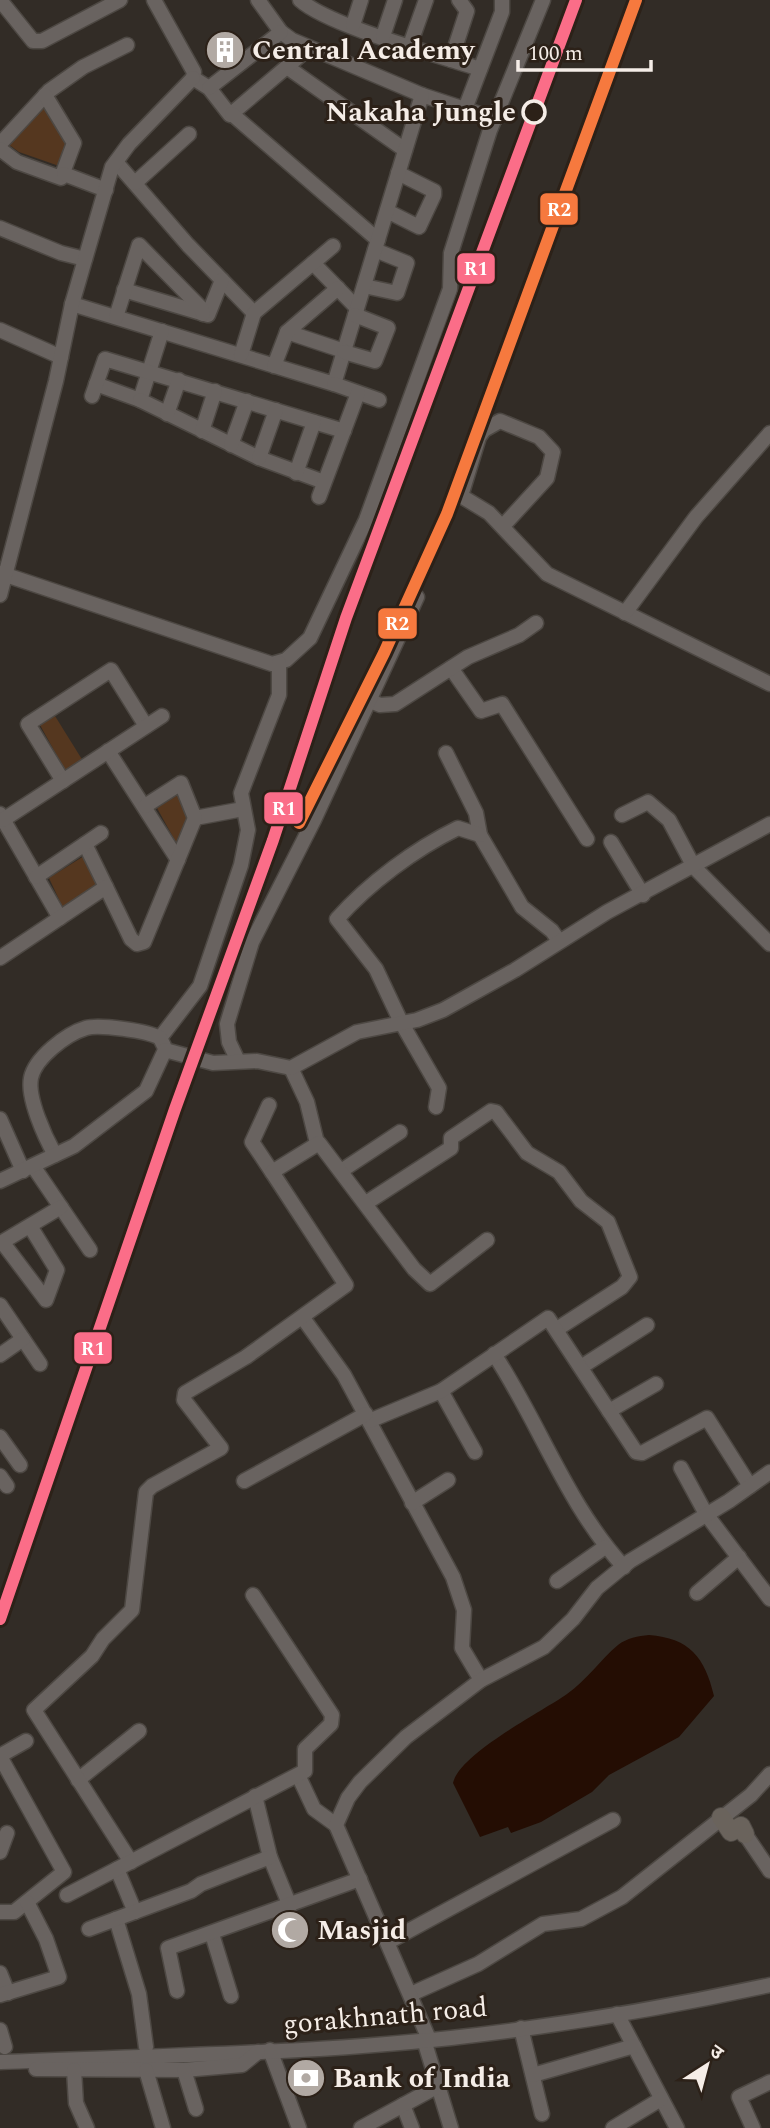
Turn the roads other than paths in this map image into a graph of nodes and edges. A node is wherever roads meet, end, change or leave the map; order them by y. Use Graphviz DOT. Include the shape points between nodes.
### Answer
graph roads {
  1 [pos="0,0"];
  2 [pos="120,0"];
  3 [pos="154,0"];
  4 [pos="258,0"];
  5 [pos="300,0"];
  6 [pos="361,0"];
  7 [pos="395,0"];
  8 [pos="426,0"];
  9 [pos="459,0"];
  10 [pos="502,0"];
  11 [pos="543,0"];
  12 [pos="353,25"];
  13 [pos="281,32"];
  14 [pos="383,36"];
  15 [pos="127,45"];
  16 [pos="410,45"];
  17 [pos="309,48"];
  18 [pos="452,60"];
  19 [pos="287,67"];
  20 [pos="480,69"];
  21 [pos="194,78"];
  22 [pos="209,88"];
  23 [pos="45,95"];
  24 [pos="422,95"];
  25 [pos="465,109"];
  26 [pos="232,114"];
  27 [pos="495,119"];
  28 [pos="189,134"];
  29 [pos="0,146"];
  30 [pos="405,150"];
  31 [pos="116,162"];
  32 [pos="398,173"];
  33 [pos="64,174"];
  34 [pos="135,183"];
  35 [pos="106,190"];
  36 [pos="387,211"];
  37 [pos="0,229"];
  38 [pos="376,245"];
  39 [pos="333,246"];
  40 [pos="85,259"];
  41 [pos="313,263"];
  42 [pos="222,280"];
  43 [pos="364,286"];
  44 [pos="338,288"];
  45 [pos="124,290"];
  46 [pos="72,304"];
  47 [pos="356,312"];
  48 [pos="254,313"];
  49 [pos="203,314"];
  50 [pos="116,317"];
  51 [pos="0,330"];
  52 [pos="162,331"];
  53 [pos="287,332"];
  54 [pos="344,351"];
  55 [pos="241,355"];
  56 [pos="61,357"];
  57 [pos="274,366"];
  58 [pos="149,370"];
  59 [pos="179,380"];
  60 [pos="334,384"];
  61 [pos="215,391"];
  62 [pos="358,393"];
  63 [pos="140,400"];
  64 [pos="379,400"];
  65 [pos="247,401"];
  66 [pos="276,410"];
  67 [pos="167,414"];
  68 [pos="314,422"];
  69 [pos="202,431"];
  70 [pos="344,431"];
  71 [pos="770,433"];
  72 [pos="231,445"];
  73 [pos="258,458"];
  74 [pos="296,473"];
  75 [pos="324,482"];
  76 [pos="318,497"];
  77 [pos="503,526"];
  78 [pos="4,574"];
  79 [pos="0,595"];
  80 [pos="417,597"];
  81 [pos="625,614"];
  82 [pos="536,624"];
  83 [pos="279,663"];
  84 [pos="451,668"];
  85 [pos="770,684"];
  86 [pos="368,701"];
  87 [pos="162,716"];
  88 [pos="146,726"];
  89 [pos="108,751"];
  90 [pos="446,753"];
  91 [pos="63,781"];
  92 [pos="145,806"];
  93 [pos="243,809"];
  94 [pos="622,815"];
  95 [pos="2,817"];
  96 [pos="195,818"];
  97 [pos="770,824"];
  98 [pos="101,833"];
  99 [pos="480,835"];
  100 [pos="587,839"];
  101 [pos="611,842"];
  102 [pos="85,844"];
  103 [pos="178,860"];
  104 [pos="694,867"];
  105 [pos="36,877"];
  106 [pos="106,887"];
  107 [pos="643,895"];
  108 [pos="60,918"];
  109 [pos="559,941"];
  110 [pos="770,944"];
  111 [pos="0,958"];
  112 [pos="401,1022"];
  113 [pos="163,1044"];
  114 [pos="238,1061"];
  115 [pos="291,1068"];
  116 [pos="269,1105"];
  117 [pos="436,1107"];
  118 [pos="0,1119"];
  119 [pos="400,1132"];
  120 [pos="317,1143"];
  121 [pos="55,1155"];
  122 [pos="28,1168"];
  123 [pos="341,1171"];
  124 [pos="272,1172"];
  125 [pos="0,1181"];
  126 [pos="366,1203"];
  127 [pos="61,1208"];
  128 [pos="30,1226"];
  129 [pos="487,1240"];
  130 [pos="90,1250"];
  131 [pos="0,1305"];
  132 [pos="303,1318"];
  133 [pos="647,1325"];
  134 [pos="557,1329"];
  135 [pos="23,1339"];
  136 [pos="494,1354"];
  137 [pos="0,1355"];
  138 [pos="40,1364"];
  139 [pos="581,1367"];
  140 [pos="656,1384"];
  141 [pos="441,1391"];
  142 [pos="609,1411"];
  143 [pos="367,1417"];
  144 [pos="0,1437"];
  145 [pos="475,1452"];
  146 [pos="20,1465"];
  147 [pos="681,1468"];
  148 [pos="770,1473"];
  149 [pos="448,1480"];
  150 [pos="244,1481"];
  151 [pos="750,1486"];
  152 [pos="412,1503"];
  153 [pos="706,1514"];
  154 [pos="605,1547"];
  155 [pos="738,1557"];
  156 [pos="624,1567"];
  157 [pos="557,1581"];
  158 [pos="697,1593"];
  159 [pos="253,1595"];
  160 [pos="770,1599"];
  161 [pos="481,1680"];
  162 [pos="139,1731"];
  163 [pos="26,1741"];
  164 [pos="770,1774"];
  165 [pos="298,1775"];
  166 [pos="78,1780"];
  167 [pos="256,1796"];
  168 [pos="721,1818"];
  169 [pos="613,1819"];
  170 [pos="336,1825"];
  171 [pos="7,1833"];
  172 [pos="745,1833"];
  173 [pos="0,1852"];
  174 [pos="270,1857"];
  175 [pos="131,1862"];
  176 [pos="117,1869"];
  177 [pos="770,1871"];
  178 [pos="360,1879"];
  179 [pos="66,1895"];
  180 [pos="27,1902"];
  181 [pos="290,1906"];
  182 [pos="0,1912"];
  183 [pos="135,1912"];
  184 [pos="116,1919"];
  185 [pos="89,1929"];
  186 [pos="212,1934"];
  187 [pos="388,1942"];
  188 [pos="0,1973"];
  189 [pos="770,1985"];
  190 [pos="177,1991"];
  191 [pos="4,1994"];
  192 [pos="411,1994"];
  193 [pos="230,1996"];
  194 [pos="617,2014"];
  195 [pos="521,2028"];
  196 [pos="0,2030"];
  197 [pos="426,2040"];
  198 [pos="634,2046"];
  199 [pos="5,2047"];
  200 [pos="146,2047"];
  201 [pos="264,2051"];
  202 [pos="0,2062"];
  203 [pos="0,2068"];
  204 [pos="74,2070"];
  205 [pos="146,2070"];
  206 [pos="184,2070"];
  207 [pos="533,2075"];
  208 [pos="770,2082"];
  209 [pos="438,2086"];
  210 [pos="662,2099"];
  211 [pos="403,2105"];
  212 [pos="196,2109"];
  213 [pos="542,2113"];
  214 [pos="87,2128"];
  215 [pos="163,2128"];
  216 [pos="299,2128"];
  217 [pos="361,2128"];
  218 [pos="412,2128"];
  219 [pos="451,2128"];
  220 [pos="613,2128"];
  221 [pos="677,2128"];
  222 [pos="753,2128"];
  1 -- 2 [label="street" via="33,41 42,41"];
  3 -- 21 [label="street"];
  4 -- 13 [label="street"];
  5 -- 12 [label="street"];
  6 -- 12 [label="street"];
  7 -- 14 [label="street"];
  8 -- 16 [label="street"];
  9 -- 18 [label="street" via="467,11"];
  10 -- 20 [label="street" via="502,12"];
  11 -- 27 [label="street"];
  12 -- 14 [label="street"];
  13 -- 17 [label="street"];
  13 -- 22 [label="street"];
  14 -- 16 [label="street"];
  15 -- 23 [label="street" via="82,67"];
  16 -- 18 [label="street"];
  17 -- 19 [label="street"];
  17 -- 24 [label="street"];
  18 -- 20 [label="street"];
  19 -- 26 [label="street"];
  19 -- 30 [label="street"];
  20 -- 25 [label="street"];
  21 -- 22 [label="street"];
  21 -- 31 [label="street"];
  22 -- 26 [label="street"];
  23 -- 29 [label="street"];
  23 -- 33 [label="street" via="74,143"];
  24 -- 25 [label="street"];
  24 -- 30 [label="street"];
  25 -- 27 [label="street"];
  26 -- 38 [label="street"];
  27 -- 83 [label="street" via="452,247 450,289 366,520 310,638"];
  28 -- 34 [label="street"];
  29 -- 33 [label="street" via="17,162 58,178"];
  30 -- 32 [label="street"];
  31 -- 34 [label="street"];
  31 -- 35 [label="street"];
  32 -- 36 [label="street"];
  32 -- 36 [label="street" via="434,195 419,227"];
  33 -- 35 [label="street"];
  34 -- 42 [label="street"];
  35 -- 40 [label="street"];
  36 -- 38 [label="street"];
  37 -- 40 [label="street"];
  38 -- 43 [label="street"];
  38 -- 43 [label="street" via="407,263 397,293"];
  39 -- 41 [label="street"];
  40 -- 46 [label="street"];
  41 -- 44 [label="street"];
  41 -- 48 [label="street"];
  42 -- 48 [label="street"];
  42 -- 49 [label="street" via="211,313"];
  43 -- 47 [label="street"];
  44 -- 47 [label="street"];
  44 -- 53 [label="street"];
  45 -- 49 [label="street"];
  45 -- 49 [label="street" via="136,247 142,246"];
  45 -- 50 [label="street"];
  46 -- 50 [label="street"];
  46 -- 56 [label="street"];
  47 -- 54 [label="street"];
  47 -- 54 [label="street" via="388,328 375,361"];
  48 -- 55 [label="street"];
  50 -- 52 [label="street"];
  51 -- 56 [label="street"];
  52 -- 55 [label="street"];
  52 -- 58 [label="street"];
  53 -- 54 [label="street"];
  53 -- 57 [label="street"];
  54 -- 60 [label="street"];
  55 -- 57 [label="street"];
  56 -- 78 [label="street"];
  57 -- 60 [label="street"];
  58 -- 59 [label="street"];
  58 -- 63 [label="street"];
  58 -- 63 [label="street" via="105,359 94,390"];
  59 -- 61 [label="street"];
  59 -- 67 [label="street"];
  60 -- 62 [label="street"];
  61 -- 65 [label="street"];
  61 -- 69 [label="street"];
  62 -- 64 [label="street"];
  62 -- 70 [label="street"];
  63 -- 67 [label="street"];
  65 -- 66 [label="street"];
  65 -- 72 [label="street"];
  66 -- 68 [label="street"];
  66 -- 73 [label="street"];
  67 -- 69 [label="street"];
  68 -- 70 [label="street"];
  68 -- 74 [label="street"];
  69 -- 72 [label="street"];
  70 -- 75 [label="street"];
  71 -- 81 [label="street" via="696,517"];
  72 -- 73 [label="street"];
  73 -- 74 [label="street"];
  74 -- 75 [label="street"];
  75 -- 76 [label="street"];
  77 -- 77 [label="street" via="547,478 553,452 539,437 500,421 479,437 460,493"];
  77 -- 81 [label="street" via="547,574"];
  78 -- 79 [label="street"];
  78 -- 83 [label="street"];
  80 -- 86 [label="street"];
  81 -- 85 [label="street"];
  82 -- 84 [label="street"];
  83 -- 93 [label="street" via="279,695 242,788"];
  84 -- 86 [label="street" via="395,704"];
  84 -- 100 [label="street" via="481,711 502,704"];
  86 -- 114 [label="street" via="252,942 227,1024"];
  87 -- 88 [label="street"];
  88 -- 89 [label="street"];
  88 -- 91 [label="street" via="111,670 28,724"];
  89 -- 91 [label="street"];
  89 -- 92 [label="street"];
  90 -- 99 [label="street" via="476,813"];
  91 -- 95 [label="street"];
  92 -- 96 [label="street" via="181,783"];
  92 -- 103 [label="street"];
  93 -- 96 [label="street"];
  93 -- 113 [label="street" via="246,847 200,986"];
  94 -- 104 [label="street" via="648,802 669,820"];
  95 -- 105 [label="street"];
  96 -- 103 [label="street"];
  97 -- 104 [label="street"];
  98 -- 102 [label="street"];
  99 -- 109 [label="street" via="522,907"];
  99 -- 112 [label="street" via="458,828 436,839 354,899 337,919 376,969"];
  101 -- 107 [label="street"];
  102 -- 105 [label="street"];
  102 -- 106 [label="street"];
  103 -- 106 [label="street" via="144,942 137,944 131,939"];
  104 -- 107 [label="street"];
  104 -- 110 [label="street"];
  105 -- 108 [label="street"];
  106 -- 108 [label="street"];
  107 -- 109 [label="street"];
  108 -- 111 [label="street"];
  109 -- 112 [label="street" via="443,1010"];
  112 -- 115 [label="street" via="357,1032"];
  112 -- 117 [label="street" via="439,1088"];
  113 -- 114 [label="street" via="213,1063"];
  113 -- 121 [label="street" via="146,1091 74,1146"];
  113 -- 121 [label="street" via="150,1033 88,1027 42,1058 31,1078 31,1094"];
  114 -- 115 [label="street"];
  115 -- 120 [label="street" via="307,1102"];
  116 -- 124 [label="street" via="252,1142"];
  118 -- 122 [label="street"];
  119 -- 123 [label="street"];
  120 -- 123 [label="street"];
  120 -- 124 [label="street"];
  121 -- 122 [label="street"];
  122 -- 125 [label="street"];
  122 -- 127 [label="street"];
  123 -- 126 [label="street"];
  124 -- 132 [label="street" via="346,1280 344,1290"];
  126 -- 129 [label="street" via="430,1284"];
  126 -- 134 [label="street" via="451,1148 451,1138 494,1110 527,1153 559,1172 581,1201 608,1222 631,1277"];
  127 -- 128 [label="street"];
  127 -- 130 [label="street"];
  128 -- 128 [label="street" via="3,1245 46,1300 57,1270"];
  131 -- 135 [label="street"];
  132 -- 143 [label="street"];
  132 -- 166 [label="street" via="185,1393 184,1400 221,1448 146,1492 132,1610 92,1656 34,1710"];
  133 -- 139 [label="street"];
  134 -- 136 [label="street" via="544,1319"];
  134 -- 139 [label="street"];
  135 -- 137 [label="street"];
  135 -- 138 [label="street"];
  136 -- 141 [label="street"];
  136 -- 154 [label="street"];
  139 -- 142 [label="street"];
  140 -- 142 [label="street"];
  141 -- 143 [label="street"];
  141 -- 145 [label="street"];
  142 -- 151 [label="street" via="639,1453 704,1418 710,1420"];
  143 -- 150 [label="street"];
  143 -- 152 [label="street"];
  144 -- 146 [label="street"];
  147 -- 153 [label="street"];
  148 -- 151 [label="street"];
  149 -- 152 [label="street"];
  151 -- 153 [label="street"];
  152 -- 161 [label="street" via="456,1585 464,1610 462,1648"];
  153 -- 155 [label="street"];
  153 -- 156 [label="street"];
  154 -- 156 [label="street"];
  154 -- 157 [label="street"];
  155 -- 158 [label="street"];
  155 -- 160 [label="street"];
  156 -- 161 [label="street" via="597,1588 544,1647"];
  159 -- 165 [label="street" via="332,1716 331,1724 305,1749 307,1768"];
  161 -- 170 [label="street" via="397,1745 360,1782"];
  162 -- 166 [label="street"];
  163 -- 180 [label="street" via="2,1760 64,1872"];
  164 -- 168 [label="street"];
  165 -- 167 [label="street"];
  165 -- 170 [label="street" via="314,1809"];
  166 -- 175 [label="street"];
  167 -- 174 [label="street"];
  167 -- 175 [label="street"];
  168 -- 172 [label="main road" via="731,1832 741,1826"];
  168 -- 192 [label="street" via="622,1897 581,1919 543,1924 478,1964"];
  169 -- 187 [label="street"];
  170 -- 178 [label="street"];
  171 -- 173 [label="street"];
  172 -- 177 [label="street"];
  174 -- 181 [label="street"];
  174 -- 183 [label="street"];
  175 -- 176 [label="street"];
  176 -- 179 [label="street"];
  176 -- 183 [label="street"];
  178 -- 181 [label="street"];
  178 -- 187 [label="street"];
  180 -- 182 [label="street" via="10,1913"];
  180 -- 191 [label="street" via="59,1978"];
  181 -- 186 [label="street"];
  183 -- 184 [label="street"];
  184 -- 185 [label="street"];
  184 -- 200 [label="street" via="139,1994"];
  186 -- 190 [label="street" via="168,1948"];
  186 -- 193 [label="street"];
  187 -- 192 [label="street"];
  188 -- 191 [label="street"];
  189 -- 194 [label="street, gorakhnath road"];
  192 -- 197 [label="street"];
  194 -- 195 [label="street, gorakhnath road"];
  194 -- 198 [label="street"];
  195 -- 197 [label="street, gorakhnath road"];
  195 -- 207 [label="street"];
  196 -- 199 [label="street"];
  197 -- 201 [label="street, gorakhnath road"];
  197 -- 209 [label="street"];
  198 -- 207 [label="street"];
  198 -- 210 [label="street"];
  201 -- 202 [label="street, gorakhnath road"];
  201 -- 206 [label="street" via="242,2065"];
  201 -- 216 [label="street"];
  203 -- 204 [label="street"];
  204 -- 205 [label="street"];
  204 -- 214 [label="street" via="76,2103"];
  205 -- 206 [label="street"];
  205 -- 215 [label="street"];
  206 -- 212 [label="street"];
  207 -- 213 [label="street"];
  208 -- 222 [label="street" via="739,2097"];
  209 -- 211 [label="street"];
  209 -- 219 [label="street"];
  210 -- 220 [label="street"];
  210 -- 221 [label="street"];
  211 -- 217 [label="street"];
  211 -- 218 [label="street"];
}
